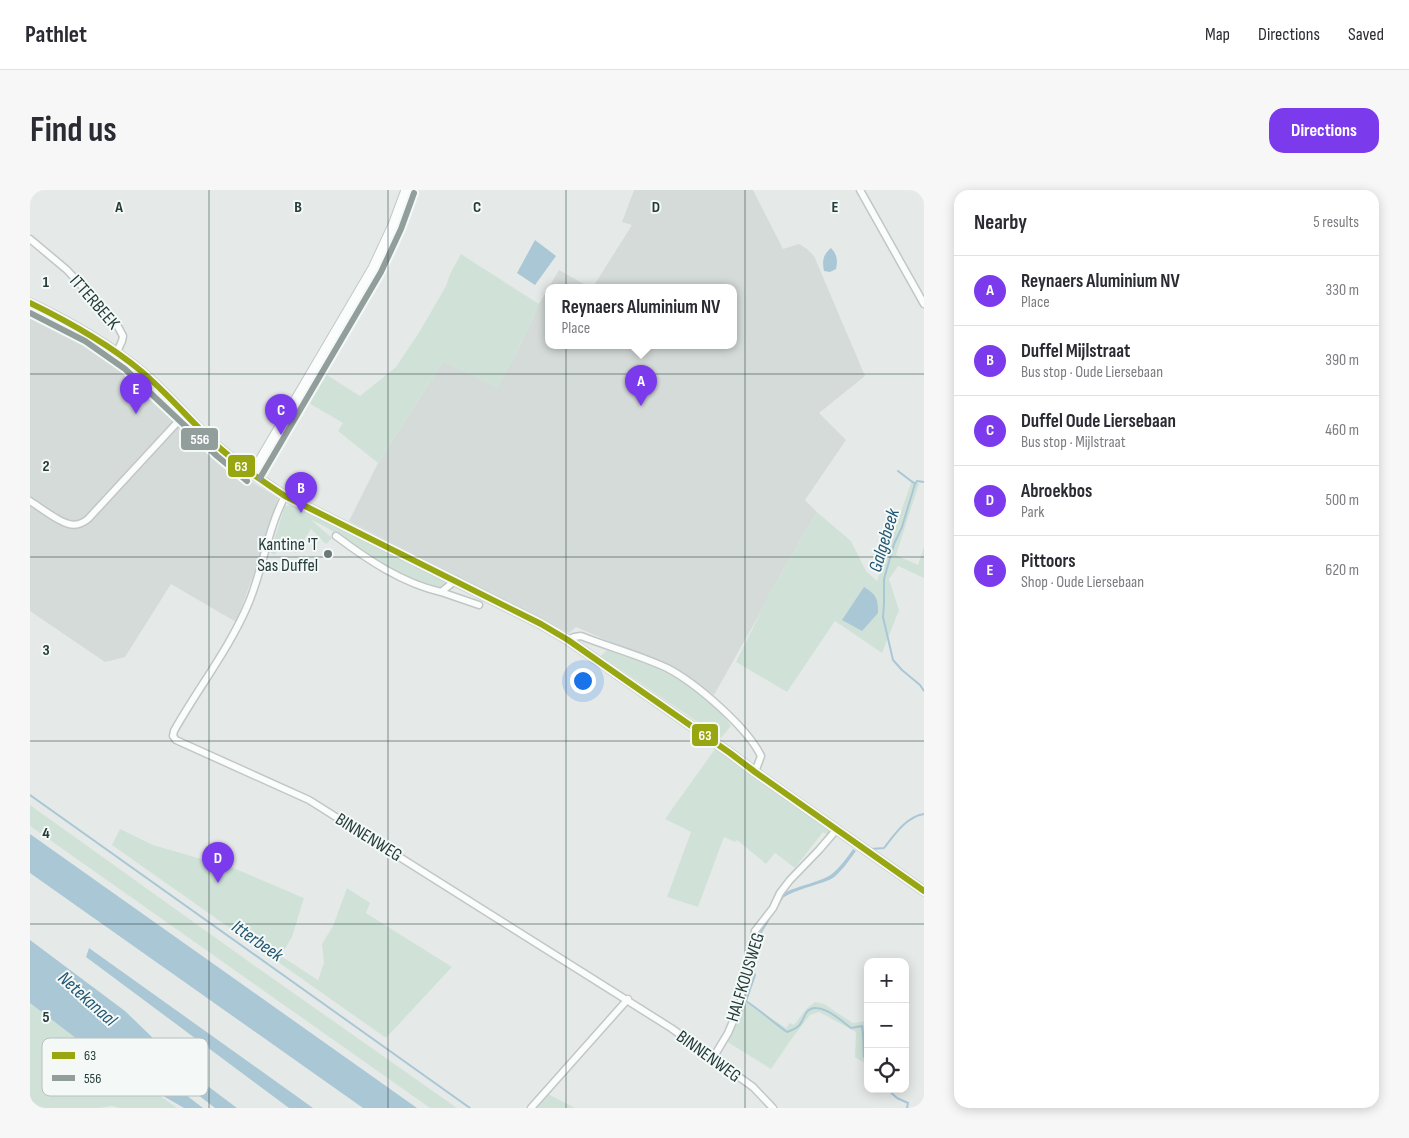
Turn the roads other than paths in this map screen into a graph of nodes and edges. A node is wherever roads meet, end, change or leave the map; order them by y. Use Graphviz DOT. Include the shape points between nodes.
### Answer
graph roads {
  1 [pos="406,190"];
  2 [pos="860,190"];
  3 [pos="30,238"];
  4 [pos="30,303"];
  5 [pos="924,304"];
  6 [pos="116,352"];
  7 [pos="185,414"];
  8 [pos="252,474"];
  9 [pos="285,496"];
  10 [pos="30,501"];
  11 [pos="336,536"];
  12 [pos="456,580"];
  13 [pos="441,592"];
  14 [pos="479,604"];
  15 [pos="568,640"];
  16 [pos="755,772"];
  17 [pos="837,829"];
  18 [pos="924,890"];
  19 [pos="628,1000"];
  20 [pos="713,1058"];
  21 [pos="531,1108"];
  22 [pos="773,1108"];
  1 -- 8 [label="main road" via="373,268"];
  2 -- 5 [label="street"];
  3 -- 6 [label="street, ITTERBEEK" via="67,270 116,323 122,341"];
  4 -- 6 [label="main road"];
  6 -- 7 [label="main road" via="142,372"];
  7 -- 8 [label="main road"];
  7 -- 10 [label="street" via="83,523 63,522"];
  8 -- 9 [label="main road"];
  9 -- 12 [label="main road"];
  9 -- 19 [label="street, BINNENWEG" via="249,602 173,736 309,800"];
  11 -- 13 [label="street" via="370,561 404,579"];
  12 -- 13 [label="street"];
  12 -- 15 [label="main road"];
  13 -- 14 [label="street"];
  15 -- 16 [label="main road"];
  15 -- 16 [label="street" via="580,636 633,655 668,669 696,688 719,706 756,747 761,756"];
  16 -- 17 [label="main road"];
  17 -- 18 [label="main road"];
  17 -- 20 [label="street, HALFKOUSWEG" via="790,880 756,931 740,1005"];
  19 -- 20 [label="street, BINNENWEG"];
  19 -- 21 [label="street"];
  20 -- 22 [label="street, BINNENWEG" via="753,1088"];
}
